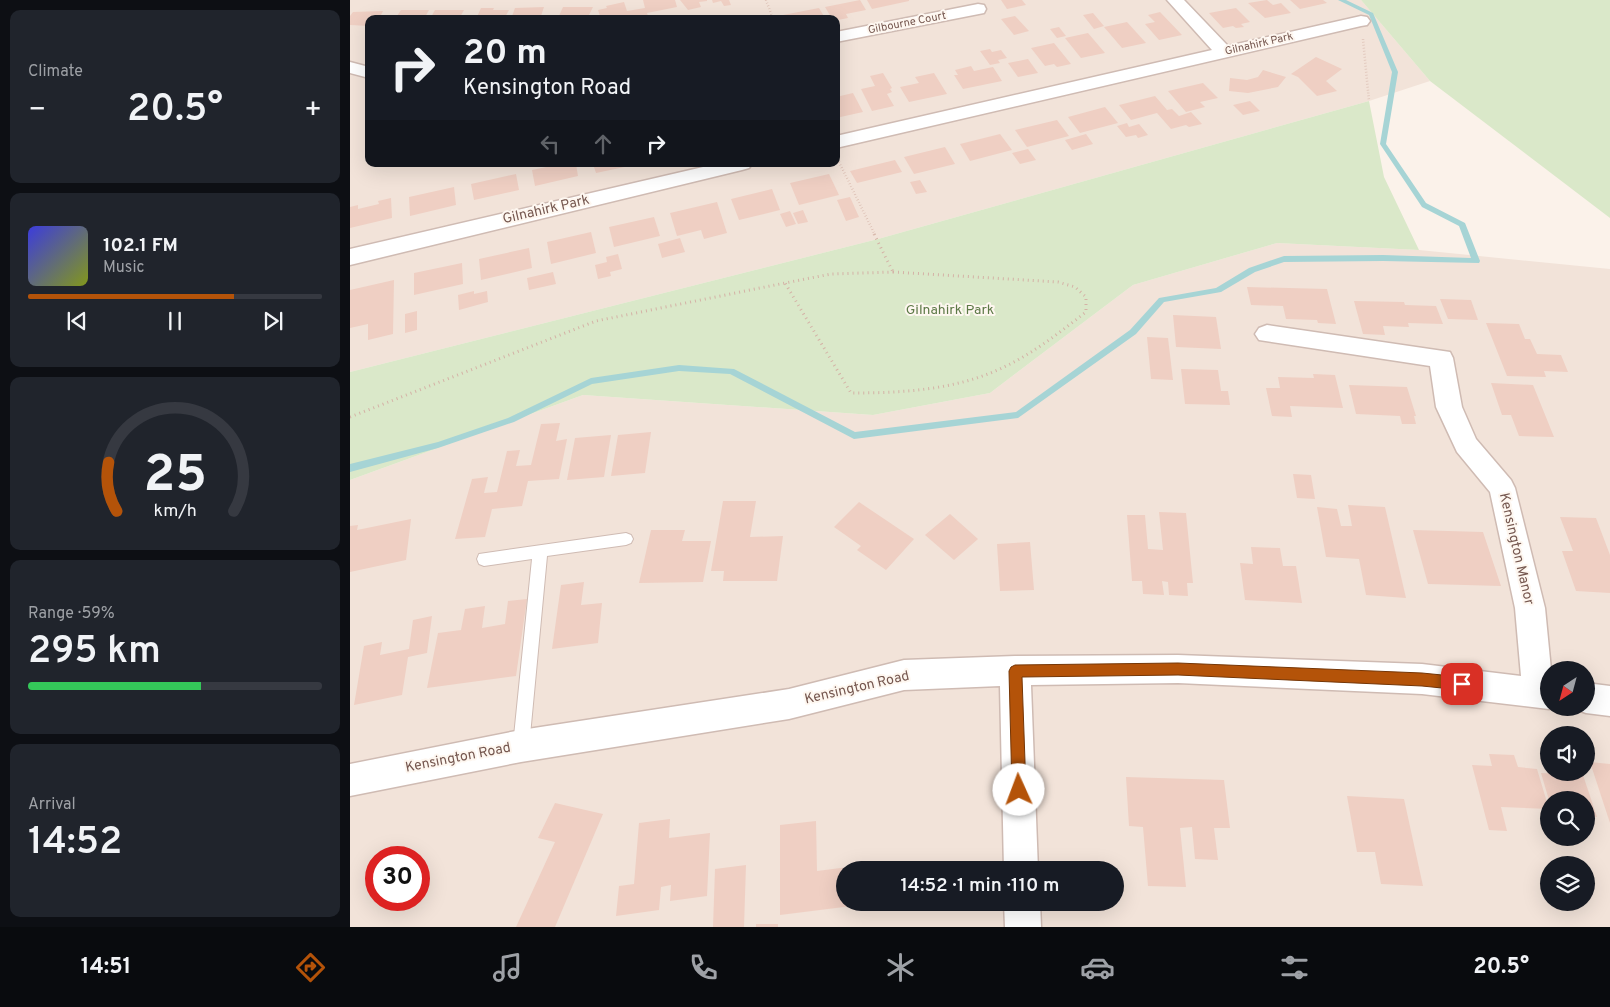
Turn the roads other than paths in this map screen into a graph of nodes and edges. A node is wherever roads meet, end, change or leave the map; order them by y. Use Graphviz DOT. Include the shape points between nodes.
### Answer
graph roads {
  1 [pos="1175,0"];
  2 [pos="978,10"];
  3 [pos="1361,21"];
  4 [pos="840,36"];
  5 [pos="1224,52"];
  6 [pos="350,67"];
  7 [pos="365,72"];
  8 [pos="840,141"];
  9 [pos="729,167"];
  10 [pos="350,257"];
  11 [pos="1267,334"];
  12 [pos="626,539"];
  13 [pos="540,551"];
  14 [pos="484,559"];
  15 [pos="1540,669"];
  16 [pos="1015,671"];
  17 [pos="1540,693"];
  18 [pos="1595,699"];
  19 [pos="1610,701"];
  20 [pos="521,746"];
  21 [pos="350,780"];
  22 [pos="1021,861"];
  23 [pos="1022,911"];
  24 [pos="1023,927"];
  1 -- 5 [label="street"];
  2 -- 4 [label="street, Gilbourne Court"];
  3 -- 5 [label="street, Gilnahirk Park"];
  5 -- 8 [label="street, Gilnahirk Park"];
  6 -- 7 [label="street"];
  9 -- 10 [label="street, Gilnahirk Park"];
  11 -- 15 [label="street, Kensington Manor" via="1441,358 1449,407 1466,445 1502,488 1530,608"];
  12 -- 13 [label="lane"];
  13 -- 14 [label="lane"];
  13 -- 20 [label="lane"];
  16 -- 17 [label="street, Kensington Road" via="1178,669 1262,672 1422,679"];
  16 -- 20 [label="street, Kensington Road" via="904,675 789,704"];
  16 -- 22 [label="street"];
  18 -- 19 [label="street"];
  20 -- 21 [label="street, Kensington Road"];
  23 -- 24 [label="street"];
}
